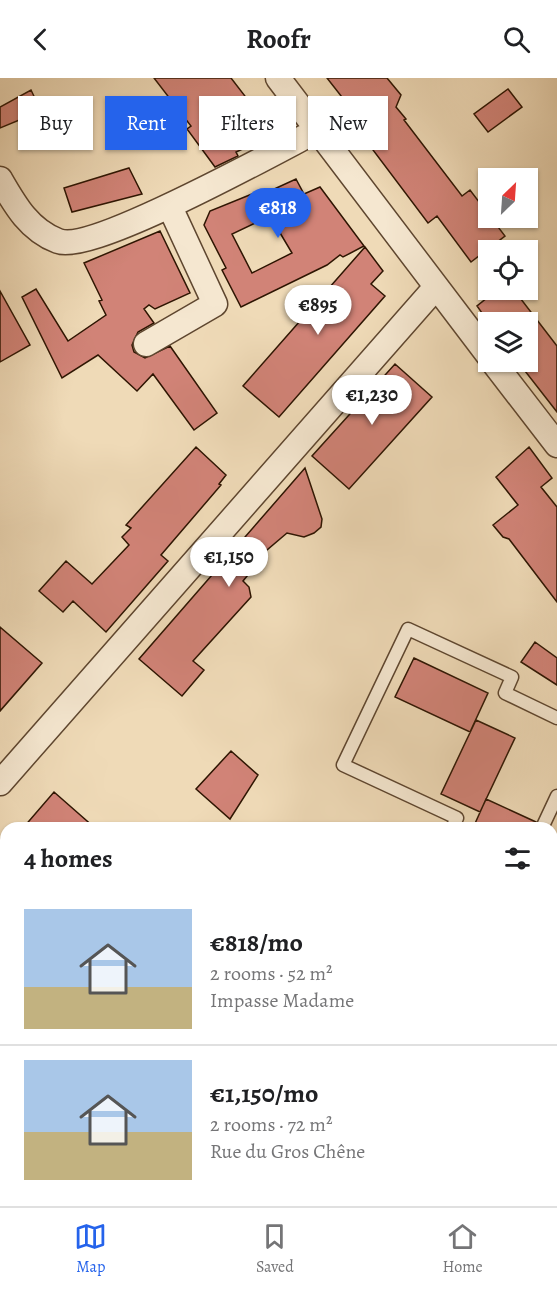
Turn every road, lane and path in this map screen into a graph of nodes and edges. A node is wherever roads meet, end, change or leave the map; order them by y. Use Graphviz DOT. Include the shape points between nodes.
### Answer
graph roads {
  1 [pos="278,78"];
  2 [pos="308,120"];
  3 [pos="308,135"];
  4 [pos="331,150"];
  5 [pos="0,179"];
  6 [pos="170,207"];
  7 [pos="436,287"];
  8 [pos="478,342"];
  9 [pos="146,344"];
  10 [pos="501,372"];
  11 [pos="557,445"];
  12 [pos="557,718"];
  13 [pos="0,783"];
  14 [pos="557,796"];
  15 [pos="554,809"];
  16 [pos="455,822"];
  17 [pos="546,822"];
  1 -- 2 [label="street"];
  3 -- 6 [label="street"];
  4 -- 7 [label="street"];
  5 -- 6 [label="street" via="23,216 60,242 93,237"];
  6 -- 9 [label="street" via="215,304"];
  7 -- 8 [label="street"];
  7 -- 13 [label="street"];
  10 -- 11 [label="street"];
  12 -- 16 [label="lane" via="505,693 512,677 408,629 343,765 457,819"];
  14 -- 15 [label="lane"];
  15 -- 17 [label="lane"];
}
